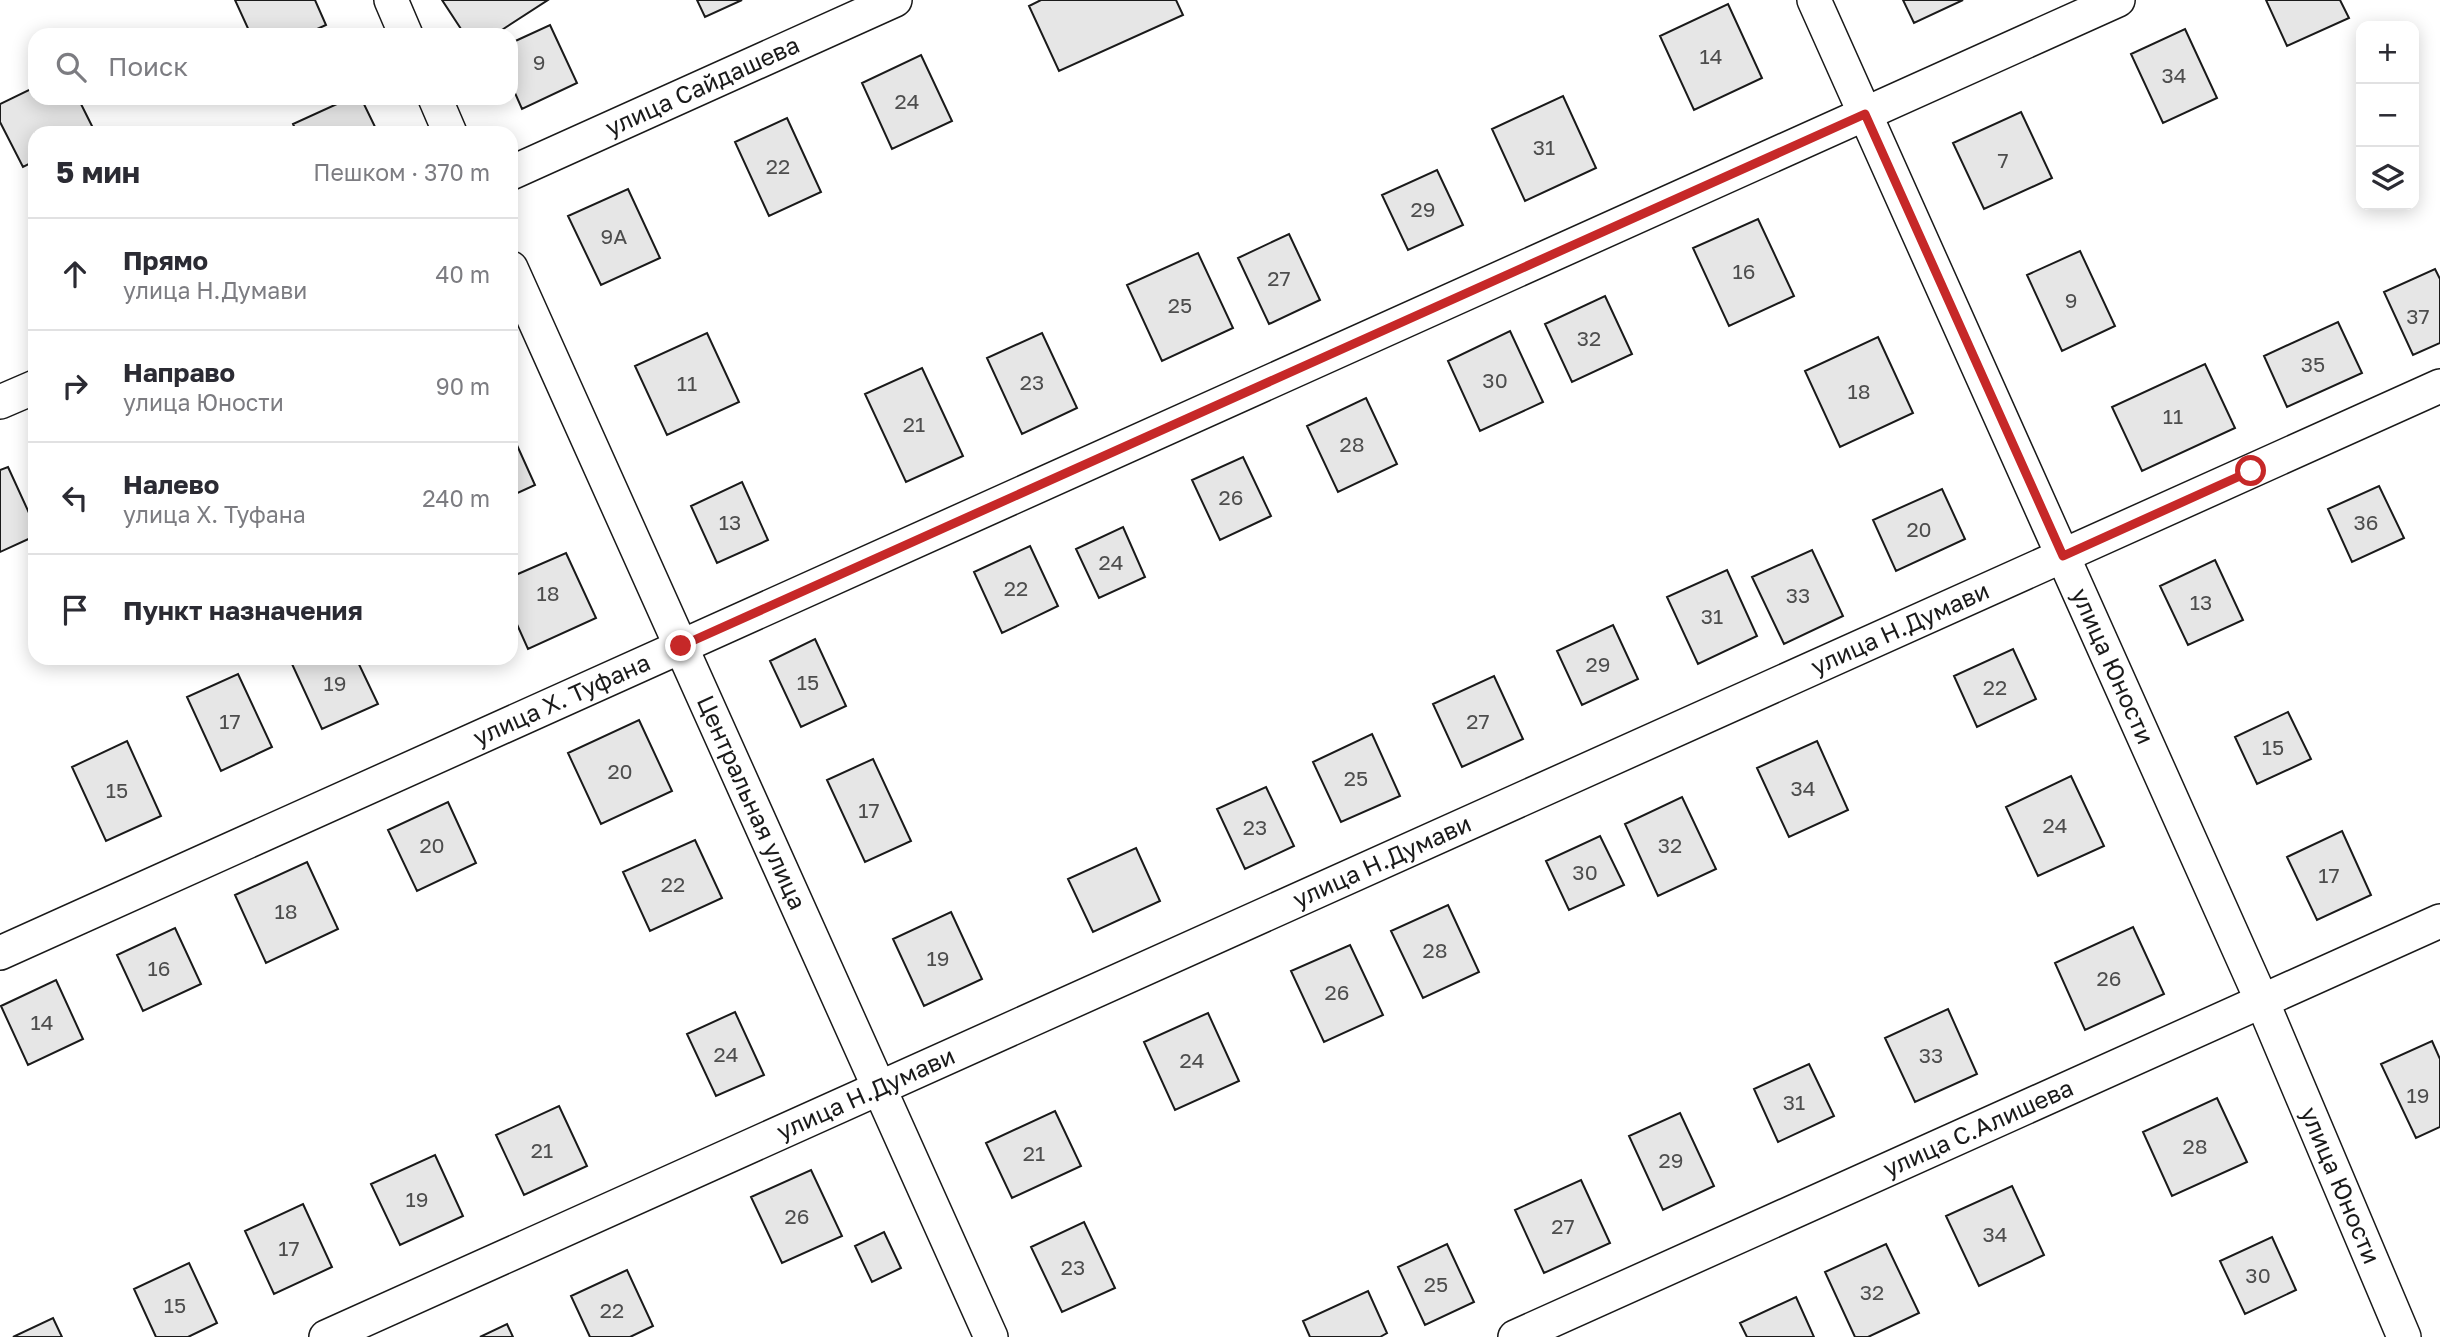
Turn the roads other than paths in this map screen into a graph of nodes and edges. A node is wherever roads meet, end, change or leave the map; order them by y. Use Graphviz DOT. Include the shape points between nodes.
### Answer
graph roads {
  1 [pos="391,0"];
  2 [pos="895,0"];
  3 [pos="1814,0"];
  4 [pos="2118,0"];
  5 [pos="403,28"];
  6 [pos="438,105"];
  7 [pos="1865,114"];
  8 [pos="447,126"];
  9 [pos="518,170"];
  10 [pos="518,284"];
  11 [pos="2440,386"];
  12 [pos="28,390"];
  13 [pos="0,402"];
  14 [pos="2063,556"];
  15 [pos="681,646"];
  16 [pos="2440,921"];
  17 [pos="0,953"];
  18 [pos="2262,1001"];
  19 [pos="879,1088"];
  20 [pos="326,1337"];
  21 [pos="990,1337"];
  22 [pos="1515,1337"];
  23 [pos="2404,1337"];
  1 -- 5 [label="street"];
  2 -- 9 [label="street, улица Сайдашева"];
  3 -- 7 [label="street, улица Юности"];
  4 -- 7 [label="street, улица Х. Туфана"];
  6 -- 8 [label="street"];
  7 -- 14 [label="street, улица Юности"];
  7 -- 15 [label="street, улица Х. Туфана"];
  10 -- 15 [label="street, Центральная улица"];
  11 -- 14 [label="street, улица Н.Думави"];
  12 -- 13 [label="street"];
  14 -- 18 [label="street, улица Юности"];
  14 -- 19 [label="street, улица Н.Думави"];
  15 -- 17 [label="street, улица Х. Туфана"];
  15 -- 19 [label="street, Центральная улица"];
  16 -- 18 [label="street, улица С.Алишева"];
  18 -- 22 [label="street, улица С.Алишева"];
  18 -- 23 [label="street, улица Юности"];
  19 -- 20 [label="street, улица Н.Думави"];
  19 -- 21 [label="street, Центральная улица"];
}
